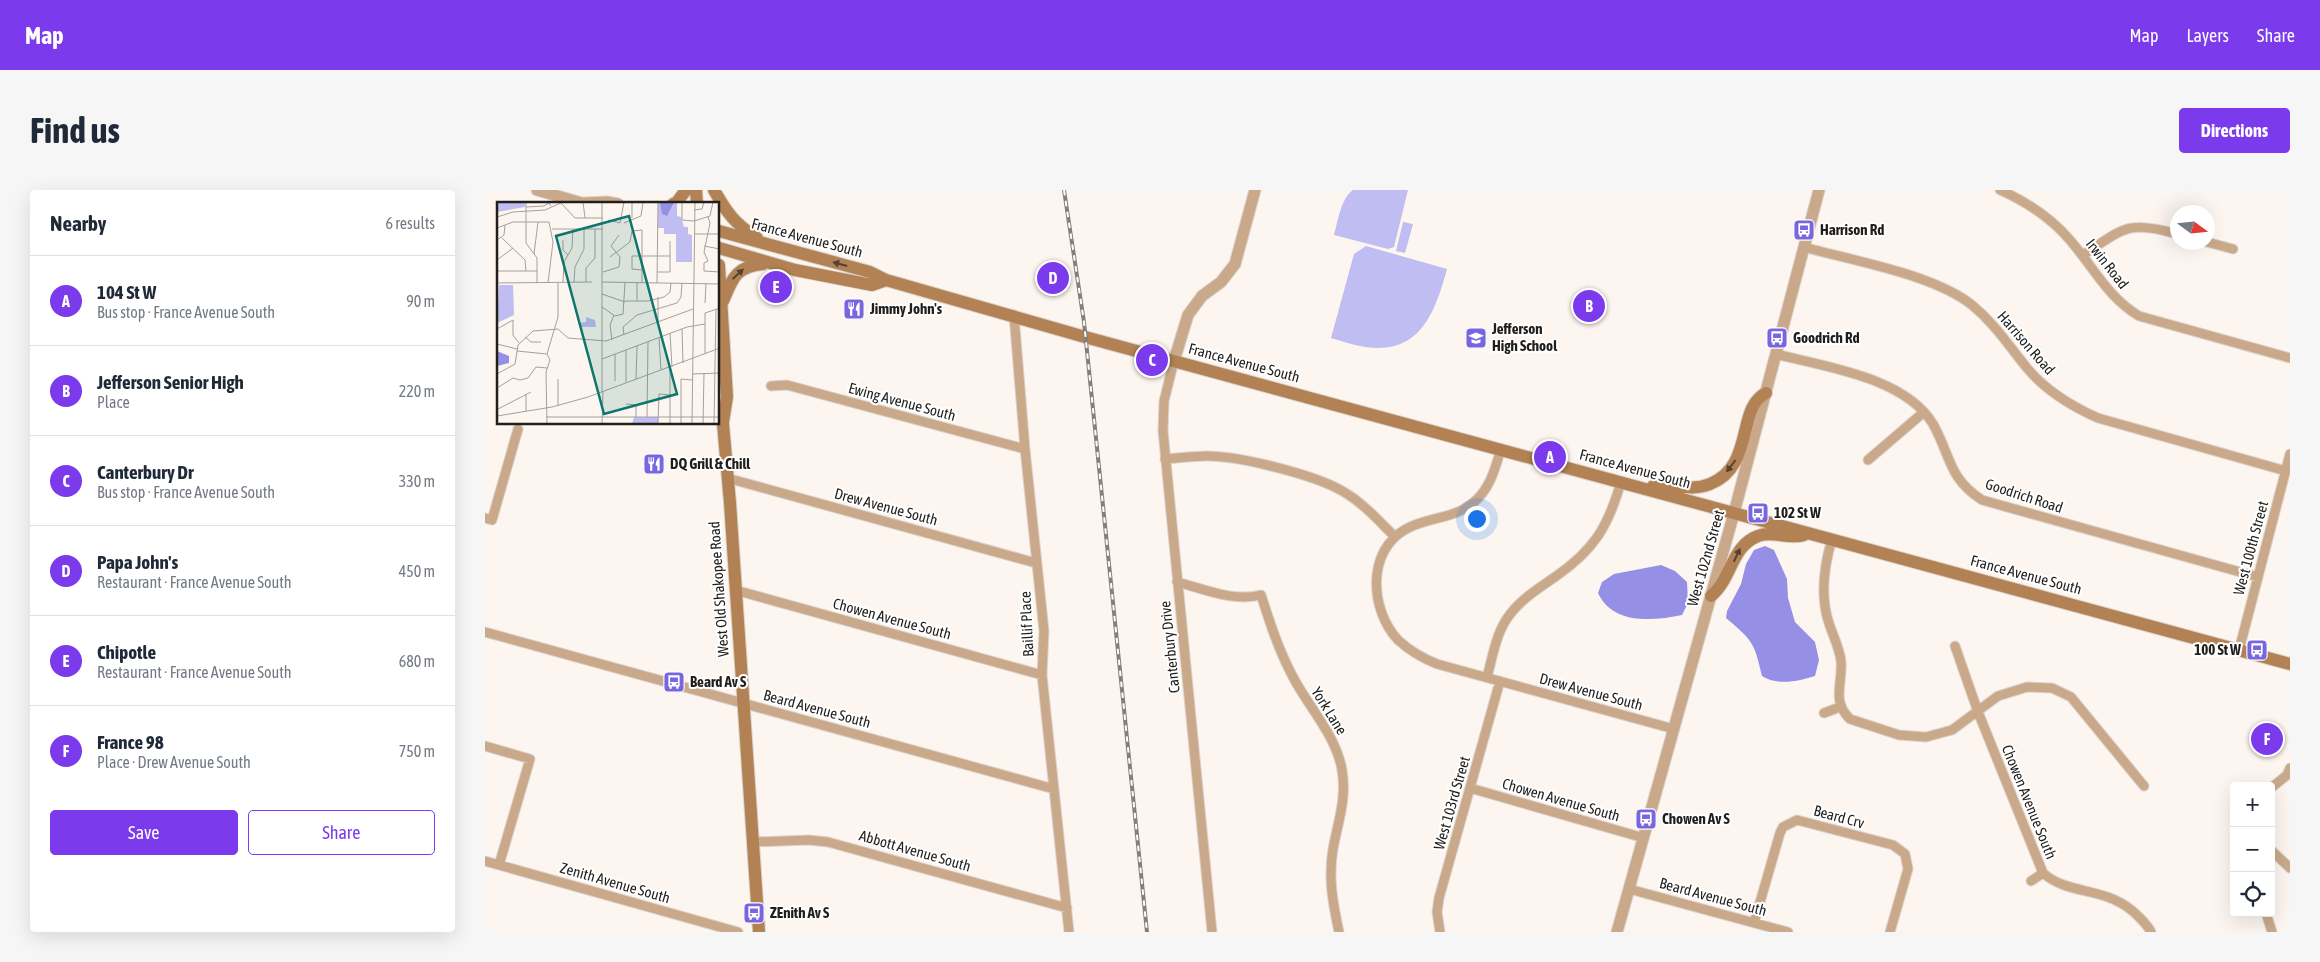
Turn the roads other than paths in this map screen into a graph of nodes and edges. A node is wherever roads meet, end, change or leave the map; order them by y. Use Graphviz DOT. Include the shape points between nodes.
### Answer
graph roads {
  1 [pos="537,190"];
  2 [pos="686,190"];
  3 [pos="714,190"];
  4 [pos="1255,190"];
  5 [pos="1819,190"];
  6 [pos="2001,190"];
  7 [pos="581,202"];
  8 [pos="677,202"];
  9 [pos="720,231"];
  10 [pos="2170,232"];
  11 [pos="767,244"];
  12 [pos="2215,244"];
  13 [pos="1804,247"];
  14 [pos="720,248"];
  15 [pos="2233,249"];
  16 [pos="2083,255"];
  17 [pos="773,264"];
  18 [pos="886,280"];
  19 [pos="720,286"];
  20 [pos="721,306"];
  21 [pos="1014,315"];
  22 [pos="1776,354"];
  23 [pos="2290,358"];
  24 [pos="1174,361"];
  25 [pos="771,386"];
  26 [pos="1766,393"];
  27 [pos="1924,412"];
  28 [pos="720,414"];
  29 [pos="723,424"];
  30 [pos="518,429"];
  31 [pos="1025,449"];
  32 [pos="1501,449"];
  33 [pos="2290,454"];
  34 [pos="1165,459"];
  35 [pos="1868,460"];
  36 [pos="2286,471"];
  37 [pos="727,478"];
  38 [pos="1621,482"];
  39 [pos="1646,489"];
  40 [pos="1734,512"];
  41 [pos="488,519"];
  42 [pos="1808,533"];
  43 [pos="1395,537"];
  44 [pos="1832,539"];
  45 [pos="1037,563"];
  46 [pos="2258,577"];
  47 [pos="1177,582"];
  48 [pos="735,590"];
  49 [pos="1711,596"];
  50 [pos="485,632"];
  51 [pos="1955,646"];
  52 [pos="2239,650"];
  53 [pos="2290,664"];
  54 [pos="1042,675"];
  55 [pos="1487,677"];
  56 [pos="1500,681"];
  57 [pos="742,703"];
  58 [pos="1840,706"];
  59 [pos="1978,712"];
  60 [pos="1824,713"];
  61 [pos="1674,729"];
  62 [pos="485,746"];
  63 [pos="2290,768"];
  64 [pos="2275,785"];
  65 [pos="2144,786"];
  66 [pos="1470,788"];
  67 [pos="1054,789"];
  68 [pos="1643,838"];
  69 [pos="752,842"];
  70 [pos="2275,854"];
  71 [pos="485,861"];
  72 [pos="499,865"];
  73 [pos="2290,868"];
  74 [pos="2043,872"];
  75 [pos="2031,881"];
  76 [pos="1629,889"];
  77 [pos="1067,908"];
  78 [pos="2267,917"];
  79 [pos="1754,923"];
  80 [pos="2150,929"];
  81 [pos="738,932"];
  82 [pos="759,932"];
  83 [pos="1069,932"];
  84 [pos="1212,932"];
  85 [pos="1339,932"];
  86 [pos="1440,932"];
  87 [pos="1617,932"];
  88 [pos="1789,932"];
  89 [pos="1890,932"];
  90 [pos="2272,932"];
  1 -- 7 [label="street"];
  2 -- 8 [label="main road"];
  3 -- 11 [label="main road" via="738,226"];
  4 -- 24 [label="street" via="1235,264 1221,282 1202,296 1188,315"];
  5 -- 13 [label="street, West 102nd Street"];
  6 -- 16 [label="street, Irwin Road" via="2038,210"];
  9 -- 11 [label="main road, France Avenue South"];
  10 -- 16 [label="street" via="2151,226 2131,227"];
  18 -- 11 [label="main road, France Avenue South, one-way" via="870,272"];
  12 -- 15 [label="street"];
  13 -- 22 [label="street, West 102nd Street"];
  13 -- 36 [label="street, Harrison Road" via="1932,283 1951,292 1987,318 2043,384 2078,409 2098,418"];
  14 -- 17 [label="main road, France Avenue South"];
  16 -- 23 [label="street, Irwin Road" via="2112,296 2139,316"];
  17 -- 18 [label="main road, France Avenue South" via="872,285"];
  20 -- 17 [label="main road, one-way" via="733,276 748,266"];
  18 -- 21 [label="main road, France Avenue South"];
  19 -- 20 [label="main road, West Old Shakopee Road"];
  20 -- 29 [label="main road, West Old Shakopee Road" via="727,397"];
  21 -- 24 [label="main road, France Avenue South"];
  21 -- 31 [label="street, Baillif Place"];
  22 -- 26 [label="street, West 102nd Street"];
  22 -- 27 [label="street, Goodrich Road" via="1885,384 1908,397"];
  24 -- 32 [label="main road, France Avenue South"];
  24 -- 34 [label="street, Canterbury Drive" via="1162,416"];
  25 -- 31 [label="street, Ewing Avenue South" via="787,385"];
  26 -- 39 [label="main road, one-way" via="1753,405 1741,451 1729,471 1711,484 1691,489 1656,485"];
  26 -- 40 [label="street, West 102nd Street"];
  27 -- 35 [label="street"];
  27 -- 46 [label="street, Goodrich Road" via="1955,475 1981,500"];
  28 -- 29 [label="main road, West Old Shakopee Road"];
  29 -- 37 [label="main road, West Old Shakopee Road"];
  30 -- 41 [label="street"];
  31 -- 45 [label="street, Baillif Place"];
  32 -- 38 [label="main road, France Avenue South"];
  32 -- 43 [label="street" via="1490,482 1473,503"];
  33 -- 36 [label="street, West 100th Street"];
  34 -- 43 [label="street" via="1209,456 1233,459 1315,479 1357,501"];
  34 -- 47 [label="street, Canterbury Drive"];
  36 -- 46 [label="street, West 100th Street"];
  37 -- 45 [label="street, Drew Avenue South"];
  37 -- 48 [label="main road, West Old Shakopee Road"];
  38 -- 39 [label="main road, France Avenue South"];
  38 -- 55 [label="street" via="1609,519 1592,547 1510,614 1502,627"];
  39 -- 40 [label="main road, France Avenue South"];
  40 -- 42 [label="main road, France Avenue South"];
  40 -- 49 [label="street, West 102nd Street"];
  42 -- 44 [label="main road, France Avenue South"];
  49 -- 42 [label="main road, one-way" via="1726,580 1740,548 1751,539 1771,534 1798,536"];
  43 -- 55 [label="street" via="1385,548 1376,579 1377,595 1387,625 1406,647 1422,658"];
  44 -- 52 [label="main road, France Avenue South"];
  44 -- 58 [label="street" via="1823,588 1828,620 1841,662"];
  45 -- 54 [label="street, Baillif Place" via="1044,631"];
  46 -- 52 [label="street, West 100th Street"];
  47 -- 84 [label="street, Canterbury Drive"];
  47 -- 85 [label="street, York Lane" via="1230,596 1251,598 1261,595 1292,675 1330,736 1337,752 1344,788 1330,878"];
  48 -- 54 [label="street, Chowen Avenue South"];
  48 -- 57 [label="main road, West Old Shakopee Road"];
  49 -- 61 [label="street, West 102nd Street"];
  50 -- 57 [label="street, Beard Avenue South"];
  51 -- 59 [label="street, Chowen Avenue South"];
  52 -- 53 [label="main road, France Avenue South"];
  54 -- 67 [label="street, Baillif Place"];
  55 -- 56 [label="street, Drew Avenue South"];
  56 -- 61 [label="street, Drew Avenue South"];
  56 -- 66 [label="street, West 103rd Street"];
  57 -- 67 [label="street, Beard Avenue South"];
  57 -- 69 [label="main road, West Old Shakopee Road"];
  58 -- 59 [label="street" via="1858,723 1913,737 1952,730"];
  58 -- 60 [label="street"];
  59 -- 65 [label="street" via="1985,704 2012,690 2042,686 2062,692 2071,697"];
  59 -- 74 [label="street, Chowen Avenue South"];
  61 -- 68 [label="street, West 102nd Street"];
  62 -- 72 [label="street" via="530,759"];
  63 -- 64 [label="street"];
  66 -- 68 [label="street, Chowen Avenue South"];
  66 -- 86 [label="street, West 103rd Street" via="1439,898"];
  67 -- 77 [label="street, Baillif Place"];
  68 -- 76 [label="street, West 102nd Street"];
  69 -- 77 [label="street, Abbott Avenue South" via="828,842"];
  69 -- 82 [label="main road, West Old Shakopee Road"];
  70 -- 73 [label="street"];
  71 -- 72 [label="street, Zenith Avenue South"];
  72 -- 81 [label="street, Zenith Avenue South"];
  74 -- 75 [label="street"];
  74 -- 80 [label="street, Chowen Avenue South" via="2053,881 2117,899"];
  76 -- 79 [label="street, Beard Avenue South"];
  76 -- 87 [label="street, West 102nd Street"];
  77 -- 83 [label="street, Baillif Place"];
  78 -- 90 [label="street"];
  79 -- 88 [label="street, Beard Avenue South"];
  79 -- 89 [label="street, Beard Crv" via="1780,833 1783,827 1797,820 1893,846 1905,854 1908,869"];
}
